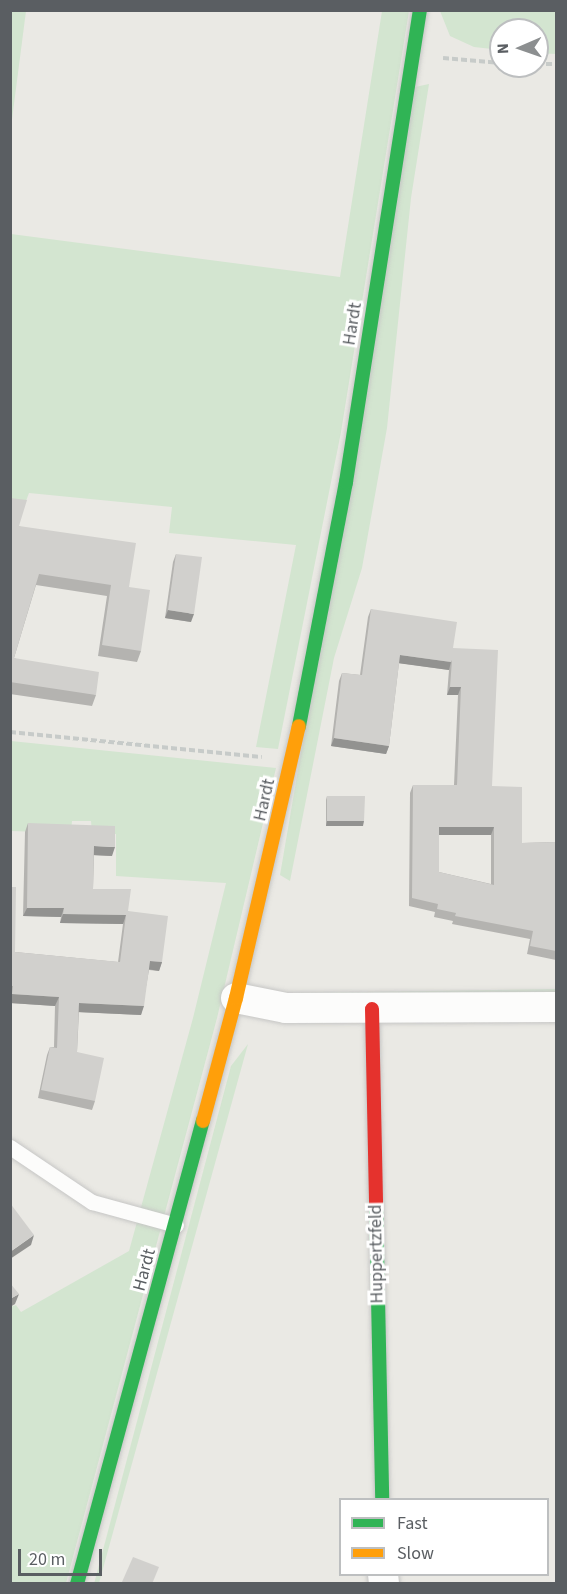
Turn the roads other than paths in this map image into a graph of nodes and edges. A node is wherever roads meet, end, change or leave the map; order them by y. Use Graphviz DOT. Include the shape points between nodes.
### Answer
graph roads {
  1 [pos="420,10"];
  2 [pos="236,998"];
  3 [pos="556,1007"];
  4 [pos="372,1009"];
  5 [pos="10,1147"];
  6 [pos="176,1225"];
  7 [pos="382,1498"];
  8 [pos="77,1584"];
  1 -- 2 [label="street, Hardt" via="332,566 292,762"];
  2 -- 4 [label="street" via="286,1008"];
  2 -- 6 [label="street, Hardt"];
  3 -- 4 [label="street"];
  4 -- 7 [label="street, Huppertzfeld"];
  5 -- 6 [label="lane" via="92,1202"];
  6 -- 8 [label="street, Hardt"];
}
